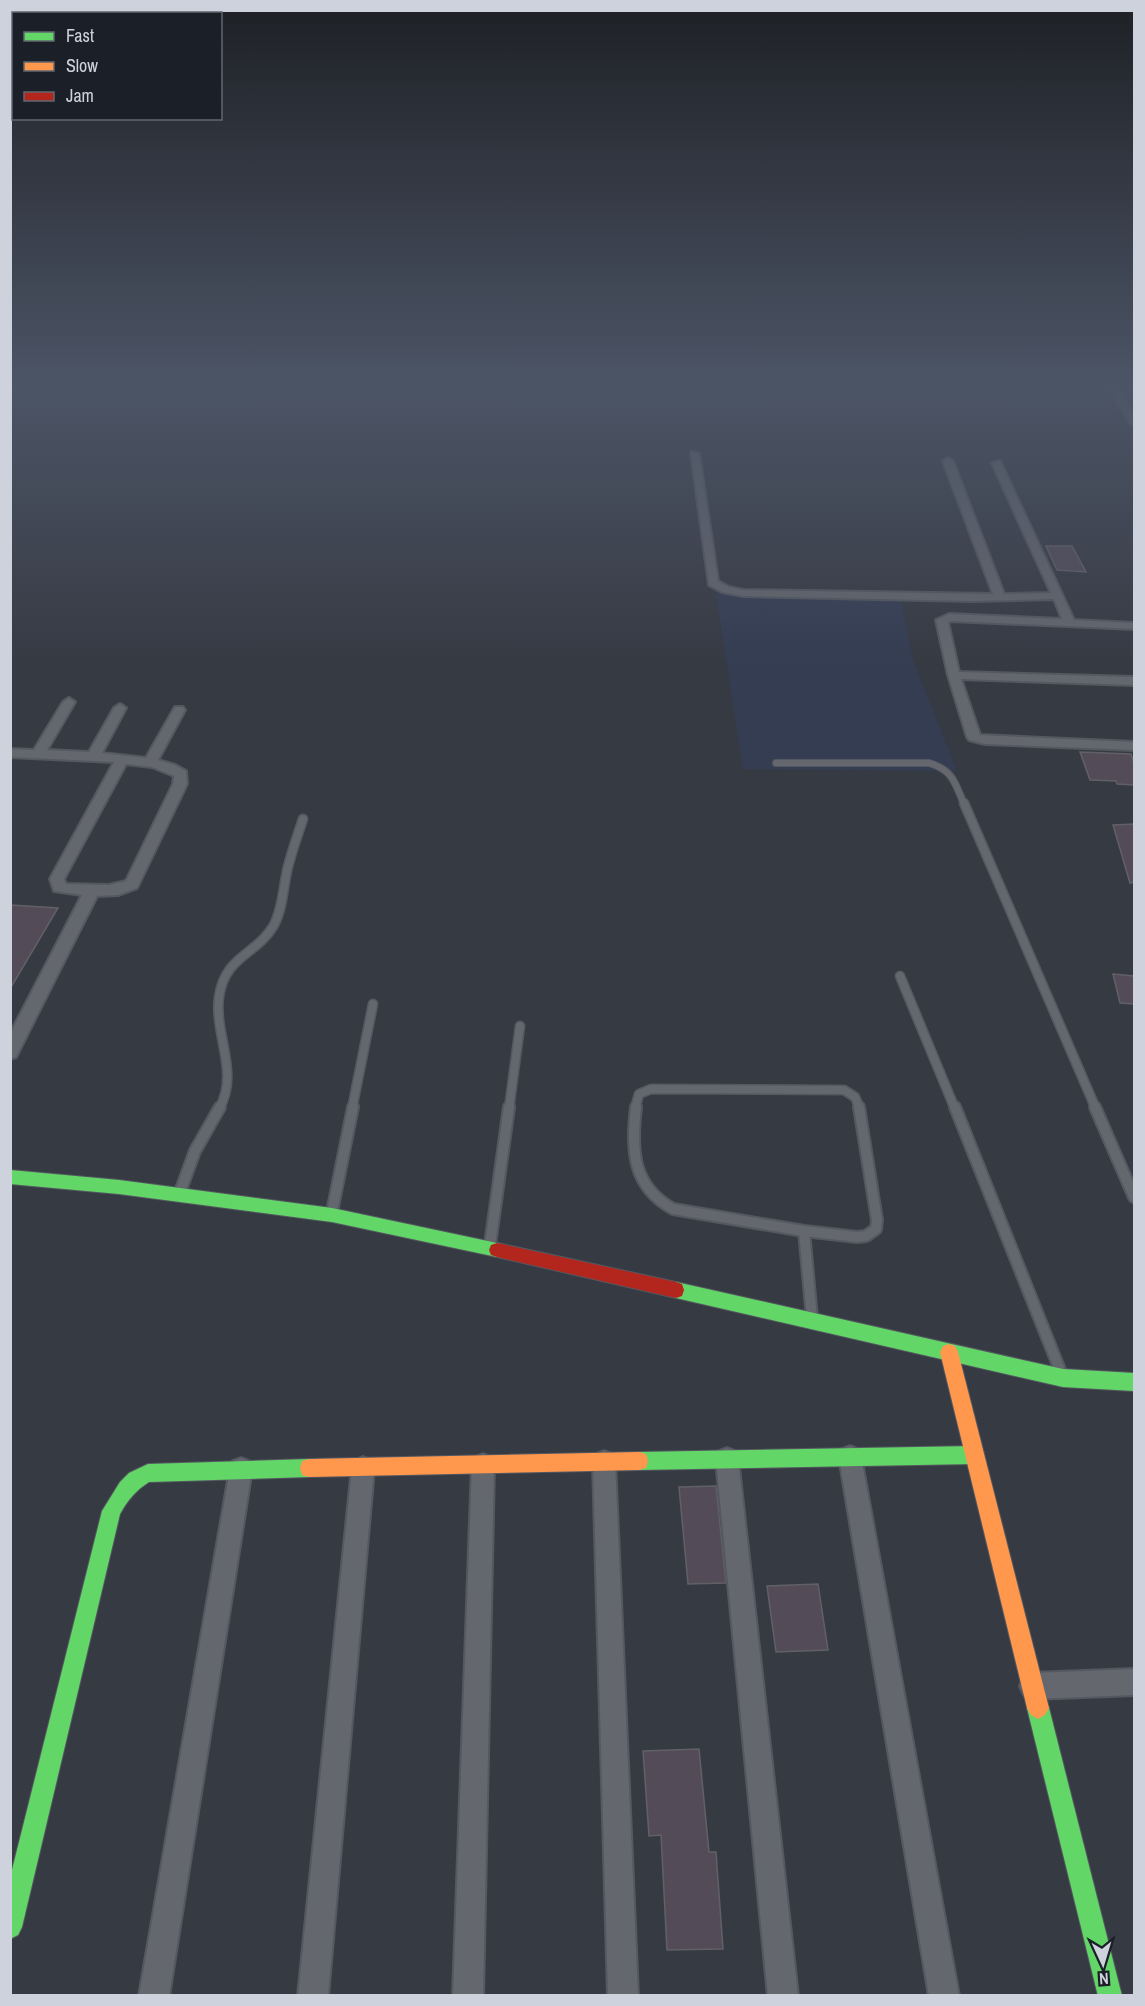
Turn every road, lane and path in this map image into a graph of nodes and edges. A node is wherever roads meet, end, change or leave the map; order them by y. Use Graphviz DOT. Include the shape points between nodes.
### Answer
graph roads {
  1 [pos="698,477"];
  2 [pos="954,477"];
  3 [pos="1003,477"];
  4 [pos="999,596"];
  5 [pos="1057,596"];
  6 [pos="972,598"];
  7 [pos="1010,620"];
  8 [pos="1070,623"];
  9 [pos="1134,626"];
  10 [pos="954,675"];
  11 [pos="1134,681"];
  12 [pos="69,702"];
  13 [pos="120,708"];
  14 [pos="179,710"];
  15 [pos="1134,746"];
  16 [pos="10,753"];
  17 [pos="38,754"];
  18 [pos="93,758"];
  19 [pos="122,759"];
  20 [pos="152,761"];
  21 [pos="776,763"];
  22 [pos="303,819"];
  23 [pos="93,889"];
  24 [pos="900,976"];
  25 [pos="373,1004"];
  26 [pos="520,1026"];
  27 [pos="10,1052"];
  28 [pos="10,1178"];
  29 [pos="179,1196"];
  30 [pos="1134,1197"];
  31 [pos="332,1215"];
  32 [pos="804,1231"];
  33 [pos="489,1248"];
  34 [pos="812,1321"];
  35 [pos="949,1352"];
  36 [pos="1063,1378"];
  37 [pos="1134,1382"];
  38 [pos="974,1455"];
  39 [pos="850,1457"];
  40 [pos="727,1459"];
  41 [pos="604,1462"];
  42 [pos="483,1465"];
  43 [pos="363,1468"];
  44 [pos="241,1469"];
  45 [pos="1134,1682"];
  46 [pos="1033,1686"];
  47 [pos="10,1927"];
  48 [pos="154,1995"];
  49 [pos="313,1995"];
  50 [pos="468,1995"];
  51 [pos="623,1995"];
  52 [pos="783,1995"];
  53 [pos="944,1995"];
  54 [pos="1110,1995"];
  1 -- 6 [label="street" via="713,583 718,588 743,593"];
  2 -- 4 [label="street"];
  3 -- 5 [label="street"];
  4 -- 5 [label="street"];
  4 -- 6 [label="street"];
  5 -- 8 [label="street"];
  6 -- 7 [label="street"];
  7 -- 8 [label="street"];
  7 -- 10 [label="street" via="943,618"];
  8 -- 9 [label="street"];
  10 -- 11 [label="street"];
  10 -- 15 [label="street" via="971,733 978,739"];
  12 -- 17 [label="street"];
  13 -- 18 [label="street"];
  14 -- 20 [label="street"];
  16 -- 17 [label="street"];
  17 -- 18 [label="street"];
  18 -- 19 [label="street"];
  19 -- 20 [label="street"];
  19 -- 23 [label="street" via="57,879 59,887"];
  20 -- 23 [label="street" via="178,770 180,784 132,884 121,889"];
  21 -- 30 [label="lane" via="929,763 943,767 952,776"];
  22 -- 29 [label="lane" via="274,925 236,960 224,978 219,997 220,1037 229,1072 228,1088 195,1151"];
  23 -- 27 [label="street"];
  24 -- 36 [label="lane"];
  25 -- 31 [label="lane"];
  26 -- 33 [label="lane"];
  28 -- 29 [label="street"];
  29 -- 31 [label="street"];
  31 -- 33 [label="street"];
  32 -- 32 [label="lane" via="857,1237 876,1228 859,1105 854,1096 844,1090 651,1089 639,1094 635,1104 637,1167 656,1198 673,1209"];
  32 -- 34 [label="lane"];
  33 -- 34 [label="street"];
  34 -- 35 [label="street"];
  35 -- 36 [label="street"];
  35 -- 38 [label="street"];
  36 -- 37 [label="street"];
  38 -- 39 [label="street"];
  38 -- 46 [label="street"];
  39 -- 40 [label="street"];
  39 -- 53 [label="street"];
  40 -- 41 [label="street"];
  40 -- 52 [label="street"];
  41 -- 42 [label="street"];
  41 -- 51 [label="street"];
  42 -- 43 [label="street"];
  42 -- 50 [label="street"];
  43 -- 44 [label="street"];
  43 -- 49 [label="street"];
  44 -- 47 [label="street" via="148,1473 136,1478 119,1495 111,1511"];
  44 -- 48 [label="street"];
  45 -- 46 [label="street"];
  46 -- 54 [label="street"];
}
